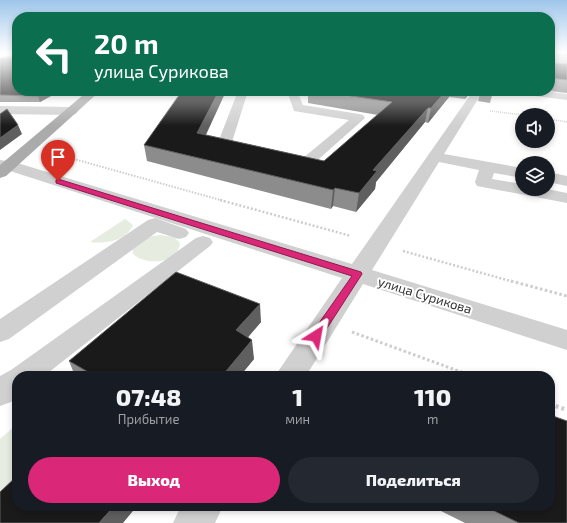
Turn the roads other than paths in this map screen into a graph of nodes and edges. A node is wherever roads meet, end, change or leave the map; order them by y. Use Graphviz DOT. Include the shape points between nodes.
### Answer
graph roads {
  1 [pos="555,95"];
  2 [pos="89,96"];
  3 [pos="241,96"];
  4 [pos="294,96"];
  5 [pos="475,96"];
  6 [pos="567,97"];
  7 [pos="0,110"];
  8 [pos="72,111"];
  9 [pos="434,157"];
  10 [pos="488,167"];
  11 [pos="3,168"];
  12 [pos="515,172"];
  13 [pos="555,178"];
  14 [pos="567,181"];
  15 [pos="567,198"];
  16 [pos="357,274"];
  17 [pos="0,332"];
  18 [pos="567,340"];
  19 [pos="30,371"];
  20 [pos="293,371"];
  21 [pos="12,384"];
  22 [pos="0,393"];
  23 [pos="201,511"];
  24 [pos="193,523"];
  1 -- 6 [label="street"];
  2 -- 8 [label="main road"];
  3 -- 4 [label="street" via="224,145 306,163 359,118 298,108"];
  5 -- 9 [label="street"];
  7 -- 8 [label="street"];
  8 -- 11 [label="main road"];
  9 -- 10 [label="street"];
  9 -- 16 [label="street"];
  10 -- 12 [label="street"];
  10 -- 15 [label="street" via="484,182"];
  11 -- 16 [label="street, улица Сурикова" via="28,172"];
  13 -- 14 [label="street"];
  16 -- 18 [label="street, улица Сурикова"];
  16 -- 20 [label="street"];
  17 -- 19 [label="street" via="155,224 203,242"];
  21 -- 22 [label="street"];
  23 -- 24 [label="street"];
}
